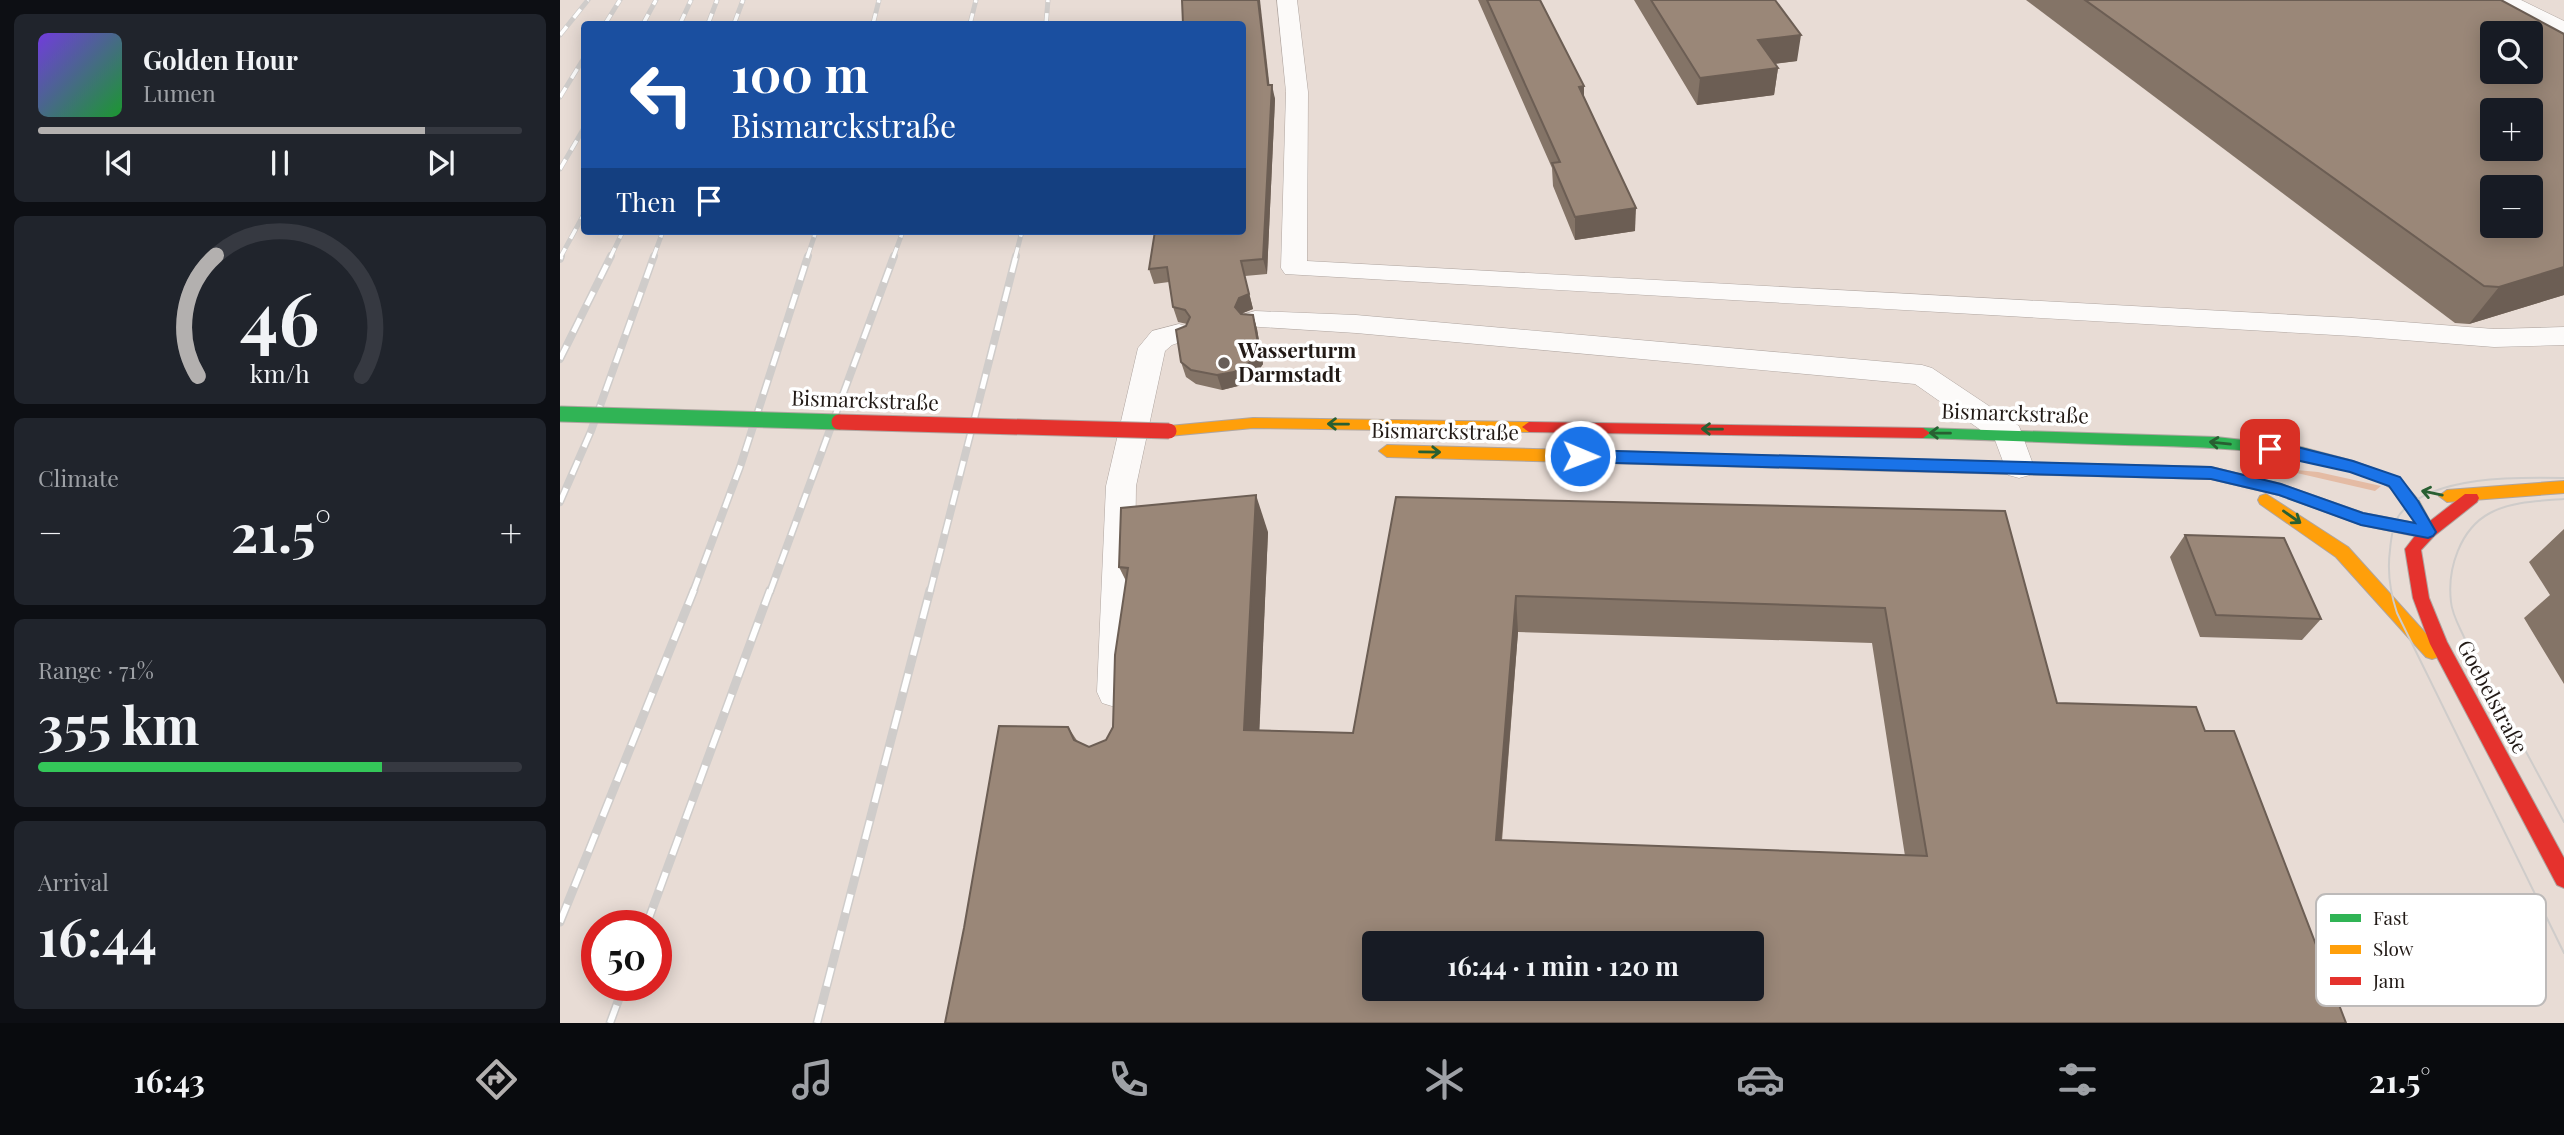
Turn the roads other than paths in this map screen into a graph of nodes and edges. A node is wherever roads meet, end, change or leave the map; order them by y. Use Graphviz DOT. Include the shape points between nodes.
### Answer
graph roads {
  1 [pos="1287,0"];
  2 [pos="2505,0"];
  3 [pos="2564,29"];
  4 [pos="1294,268"];
  5 [pos="1255,320"];
  6 [pos="1289,321"];
  7 [pos="1179,332"];
  8 [pos="2564,336"];
  9 [pos="560,414"];
  10 [pos="1169,431"];
  11 [pos="2008,434"];
  12 [pos="1247,441"];
  13 [pos="1364,450"];
  14 [pos="2019,467"];
  15 [pos="2211,473"];
  16 [pos="2394,482"];
  17 [pos="2564,487"];
  18 [pos="2471,498"];
  19 [pos="2428,532"];
  20 [pos="2460,685"];
  21 [pos="1115,716"];
  22 [pos="2564,878"];
  1 -- 4 [label="lane" via="1297,92"];
  2 -- 3 [label="lane"];
  4 -- 6 [label="lane"];
  4 -- 8 [label="lane" via="2494,338"];
  5 -- 6 [label="lane"];
  6 -- 11 [label="lane" via="1912,373 1931,380"];
  7 -- 21 [label="lane" via="1162,338 1153,348 1121,486"];
  9 -- 10 [label="main road, Bismarckstraße, bridge"];
  11 -- 10 [label="main road, Bismarckstraße, one-way" via="1253,423"];
  10 -- 12 [label="main road, Bismarckstraße"];
  11 -- 14 [label="lane"];
  16 -- 11 [label="main road, Bismarckstraße, one-way" via="2283,451 2216,442"];
  13 -- 14 [label="main road, Bismarckstraße, one-way"];
  14 -- 15 [label="main road, Bismarckstraße"];
  15 -- 19 [label="main road, Bismarckstraße" via="2281,490 2361,519"];
  15 -- 20 [label="main road, one-way" via="2275,505 2342,552"];
  18 -- 16 [label="main road, Bismarckstraße, one-way" via="2426,493"];
  16 -- 19 [label="main road"];
  17 -- 18 [label="main road, Bismarckstraße"];
  18 -- 19 [label="main road, Bismarckstraße"];
  19 -- 20 [label="main road, Goebelstraße" via="2413,549 2414,573"];
  20 -- 22 [label="main road, Goebelstraße"];
}
